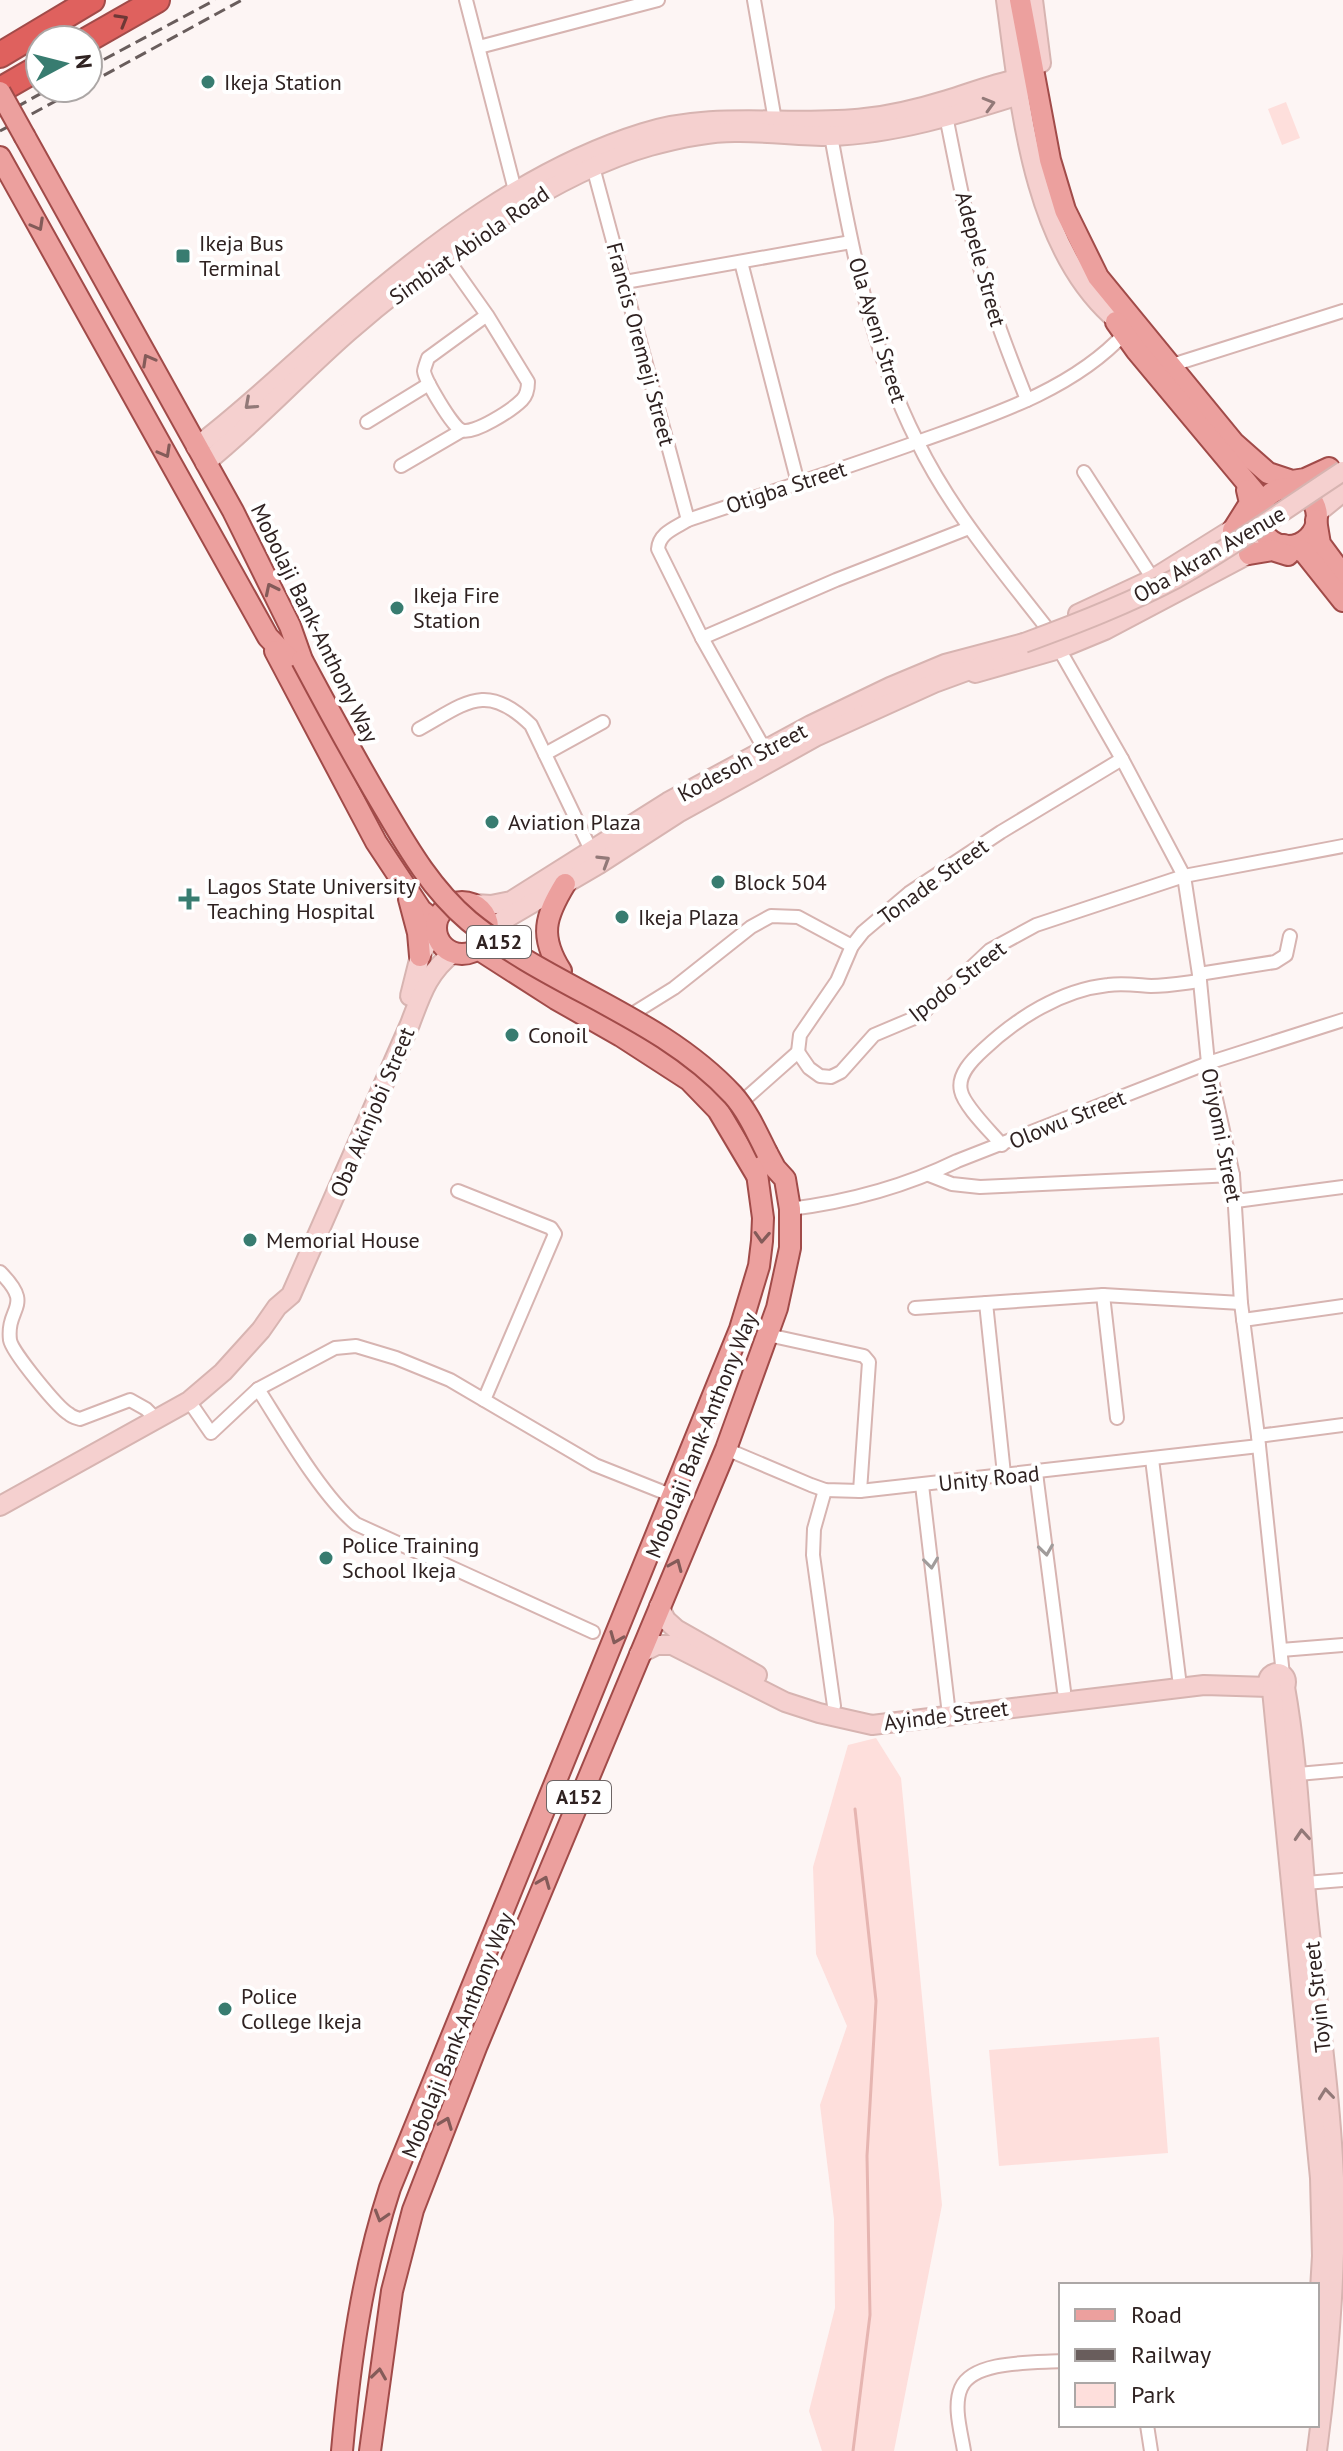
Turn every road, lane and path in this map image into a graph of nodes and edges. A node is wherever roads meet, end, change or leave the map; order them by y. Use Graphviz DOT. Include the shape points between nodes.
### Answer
graph roads {
  1 [pos="157,0"];
  2 [pos="466,0"];
  3 [pos="658,0"];
  4 [pos="754,0"];
  5 [pos="84,3"];
  6 [pos="1023,5"];
  7 [pos="104,30"];
  8 [pos="479,47"];
  9 [pos="0,55"];
  10 [pos="24,77"];
  11 [pos="1018,87"];
  12 [pos="0,91"];
  13 [pos="946,116"];
  14 [pos="776,127"];
  15 [pos="831,136"];
  16 [pos="0,157"];
  17 [pos="593,167"];
  18 [pos="518,200"];
  19 [pos="851,242"];
  20 [pos="442,250"];
  21 [pos="741,262"];
  22 [pos="625,282"];
  23 [pos="1111,306"];
  24 [pos="1343,311"];
  25 [pos="487,315"];
  26 [pos="1129,328"];
  27 [pos="1169,366"];
  28 [pos="429,384"];
  29 [pos="1027,400"];
  30 [pos="367,422"];
  31 [pos="461,431"];
  32 [pos="917,442"];
  33 [pos="200,455"];
  34 [pos="1238,463"];
  35 [pos="401,466"];
  36 [pos="1339,470"];
  37 [pos="1084,472"];
  38 [pos="798,483"];
  39 [pos="1293,488"];
  40 [pos="1261,507"];
  41 [pos="1326,507"];
  42 [pos="688,520"];
  43 [pos="969,528"];
  44 [pos="1233,530"];
  45 [pos="1284,545"];
  46 [pos="1249,554"];
  47 [pos="1322,561"];
  48 [pos="1343,575"];
  49 [pos="1153,579"];
  50 [pos="1343,601"];
  51 [pos="1161,602"];
  52 [pos="290,626"];
  53 [pos="1046,627"];
  54 [pos="268,637"];
  55 [pos="702,638"];
  56 [pos="1024,646"];
  57 [pos="1059,649"];
  58 [pos="298,662"];
  59 [pos="945,664"];
  60 [pos="934,683"];
  61 [pos="603,722"];
  62 [pos="419,729"];
  63 [pos="765,750"];
  64 [pos="545,754"];
  65 [pos="1122,759"];
  66 [pos="404,825"];
  67 [pos="376,842"];
  68 [pos="1343,846"];
  69 [pos="591,850"];
  70 [pos="1184,876"];
  71 [pos="565,884"];
  72 [pos="405,888"];
  73 [pos="466,903"];
  74 [pos="436,925"];
  75 [pos="485,936"];
  76 [pos="1290,936"];
  77 [pos="852,946"];
  78 [pos="453,953"];
  79 [pos="420,956"];
  80 [pos="561,971"];
  81 [pos="1200,978"];
  82 [pos="581,982"];
  83 [pos="569,1006"];
  84 [pos="637,1011"];
  85 [pos="1343,1020"];
  86 [pos="798,1052"];
  87 [pos="1208,1063"];
  88 [pos="745,1099"];
  89 [pos="1002,1145"];
  90 [pos="760,1164"];
  91 [pos="929,1175"];
  92 [pos="1233,1175"];
  93 [pos="785,1179"];
  94 [pos="1343,1187"];
  95 [pos="458,1191"];
  96 [pos="1236,1201"];
  97 [pos="790,1209"];
  98 [pos="0,1272"];
  99 [pos="1103,1295"];
  100 [pos="986,1303"];
  101 [pos="1241,1303"];
  102 [pos="1343,1306"];
  103 [pos="277,1307"];
  104 [pos="915,1308"];
  105 [pos="1243,1320"];
  106 [pos="768,1335"];
  107 [pos="258,1389"];
  108 [pos="484,1400"];
  109 [pos="189,1401"];
  110 [pos="1117,1418"];
  111 [pos="157,1420"];
  112 [pos="1343,1425"];
  113 [pos="1259,1441"];
  114 [pos="726,1449"];
  115 [pos="1152,1459"];
  116 [pos="1036,1473"];
  117 [pos="1004,1474"];
  118 [pos="922,1485"];
  119 [pos="825,1490"];
  120 [pos="860,1491"];
  121 [pos="673,1496"];
  122 [pos="0,1506"];
  123 [pos="659,1606"];
  124 [pos="593,1632"];
  125 [pos="1343,1645"];
  126 [pos="1281,1652"];
  127 [pos="639,1654"];
  128 [pos="600,1675"];
  129 [pos="1179,1678"];
  130 [pos="1276,1681"];
  131 [pos="625,1687"];
  132 [pos="1064,1691"];
  133 [pos="834,1706"];
  134 [pos="948,1706"];
  135 [pos="1343,1770"];
  136 [pos="1298,1774"];
  137 [pos="1343,1880"];
  138 [pos="1305,1883"];
  139 [pos="1338,2151"];
  140 [pos="1319,2307"];
  141 [pos="1335,2359"];
  142 [pos="1059,2361"];
  143 [pos="1147,2427"];
  144 [pos="1308,2427"];
  145 [pos="342,2451"];
  146 [pos="370,2451"];
  147 [pos="964,2451"];
  148 [pos="1151,2451"];
  149 [pos="1305,2451"];
  150 [pos="1317,2451"];
  7 -- 1 [label="highway, one-way"];
  2 -- 8 [label="street"];
  3 -- 8 [label="street"];
  4 -- 14 [label="street"];
  5 -- 9 [label="highway"];
  6 -- 11 [label="street"];
  6 -- 23 [label="street" via="1056,166 1108,283"];
  6 -- 23 [label="main road" via="1050,160 1077,248"];
  8 -- 18 [label="street"];
  10 -- 12 [label="highway"];
  13 -- 11 [label="street, Simbiat Abiola Road, one-way"];
  11 -- 14 [label="street" via="892,114"];
  11 -- 23 [label="street" via="1034,170 1051,220 1083,285"];
  33 -- 12 [label="main road, Mobolaji Bank-Anthony Way / A152, one-way, bridge"];
  13 -- 15 [label="street, Simbiat Abiola Road"];
  13 -- 29 [label="street, Adepele Street" via="982,276"];
  14 -- 15 [label="street, Simbiat Abiola Road"];
  14 -- 17 [label="street, Simbiat Abiola Road" via="648,146"];
  14 -- 18 [label="street" via="710,119 667,126 603,147"];
  15 -- 19 [label="street, Ola Ayeni Street"];
  16 -- 54 [label="main road, Mobolaji Bank-Anthony Way / A152, one-way"];
  17 -- 18 [label="street, Simbiat Abiola Road"];
  17 -- 22 [label="street, Francis Oremeji Street"];
  18 -- 20 [label="street, Simbiat Abiola Road"];
  19 -- 21 [label="street"];
  19 -- 32 [label="street, Ola Ayeni Street" via="890,378"];
  20 -- 25 [label="street"];
  20 -- 33 [label="street, Simbiat Abiola Road" via="266,411"];
  21 -- 22 [label="street"];
  21 -- 38 [label="street"];
  22 -- 42 [label="street, Francis Oremeji Street"];
  23 -- 26 [label="main road"];
  24 -- 27 [label="street"];
  25 -- 28 [label="street" via="428,358 424,370"];
  25 -- 31 [label="street" via="528,389 523,399 490,423"];
  26 -- 27 [label="main road"];
  26 -- 29 [label="street, Otigba Street" via="1101,358"];
  26 -- 34 [label="main road" via="1136,350"];
  27 -- 34 [label="main road"];
  28 -- 30 [label="street"];
  28 -- 31 [label="street"];
  29 -- 32 [label="street, Otigba Street"];
  31 -- 35 [label="street"];
  32 -- 38 [label="street, Otigba Street"];
  32 -- 43 [label="street, Ola Ayeni Street"];
  52 -- 33 [label="main road, Mobolaji Bank-Anthony Way / A152, one-way"];
  34 -- 36 [label="main road" via="1292,481"];
  34 -- 39 [label="main road" via="1271,484"];
  34 -- 40 [label="main road"];
  34 -- 44 [label="main road" via="1250,503"];
  36 -- 39 [label="street"];
  36 -- 56 [label="street, Oba Akran Avenue" via="1241,550 1180,585 1101,624"];
  37 -- 49 [label="street"];
  38 -- 42 [label="street, Otigba Street"];
  39 -- 40 [label="main road" via="1277,490"];
  39 -- 41 [label="main road"];
  40 -- 44 [label="street"];
  40 -- 45 [label="main road" via="1263,532"];
  41 -- 45 [label="main road" via="1309,536"];
  41 -- 47 [label="main road"];
  42 -- 55 [label="street, Otigba Street" via="663,534 658,549"];
  43 -- 53 [label="street, Ola Ayeni Street"];
  43 -- 55 [label="street"];
  44 -- 49 [label="street"];
  45 -- 46 [label="street" via="1265,545"];
  45 -- 47 [label="main road"];
  46 -- 47 [label="main road" via="1272,550"];
  46 -- 51 [label="street"];
  47 -- 48 [label="main road"];
  47 -- 50 [label="main road"];
  49 -- 51 [label="street" via="1167,586"];
  49 -- 53 [label="street"];
  51 -- 57 [label="street"];
  52 -- 58 [label="main road, Mobolaji Bank-Anthony Way / A152"];
  52 -- 66 [label="main road"];
  53 -- 59 [label="street"];
  54 -- 58 [label="main road, Mobolaji Bank-Anthony Way / A152"];
  54 -- 67 [label="main road"];
  55 -- 63 [label="street, Otigba Street"];
  56 -- 59 [label="street, Kodesoh Street"];
  56 -- 60 [label="street, Kodesoh Street"];
  57 -- 60 [label="street"];
  57 -- 65 [label="street, Oriyomi Street"];
  58 -- 90 [label="main road, Mobolaji Bank-Anthony Way / A152" via="395,847 437,903 519,968 693,1074 737,1121"];
  59 -- 63 [label="street, Kodesoh Street"];
  71 -- 60 [label="street, Kodesoh Street, one-way" via="817,736"];
  61 -- 64 [label="street"];
  62 -- 64 [label="street" via="484,698 504,704 531,725"];
  63 -- 69 [label="street, Kodesoh Street"];
  64 -- 69 [label="street"];
  65 -- 70 [label="street, Oriyomi Street"];
  65 -- 77 [label="street, Tonade Street" via="909,893"];
  66 -- 67 [label="main road" via="391,842"];
  66 -- 73 [label="main road" via="417,849"];
  67 -- 72 [label="main road"];
  68 -- 70 [label="street"];
  69 -- 73 [label="street, Kodesoh Street" via="511,901"];
  70 -- 81 [label="street, Oriyomi Street"];
  70 -- 86 [label="street, Ipodo Street" via="1036,925 990,950 927,1009 874,1035 831,1077 809,1068"];
  71 -- 75 [label="street, Kodesoh Street"];
  71 -- 80 [label="main road" via="552,905 546,932"];
  72 -- 74 [label="main road"];
  72 -- 79 [label="main road"];
  73 -- 74 [label="main road" via="444,909"];
  73 -- 75 [label="main road" via="486,917"];
  74 -- 78 [label="main road" via="441,943"];
  74 -- 79 [label="street"];
  75 -- 78 [label="main road" via="462,955"];
  75 -- 80 [label="main road"];
  75 -- 83 [label="main road"];
  76 -- 81 [label="street" via="1286,955 1275,962"];
  77 -- 84 [label="street" via="798,917 771,916"];
  77 -- 86 [label="street, Tonade Street" via="837,981 800,1035"];
  78 -- 103 [label="street, Oba Akinjobi Street" via="425,985 291,1295"];
  79 -- 103 [label="street" via="401,1021"];
  80 -- 82 [label="main road"];
  81 -- 87 [label="street, Oriyomi Street"];
  81 -- 89 [label="street" via="1154,986 1104,985 1033,1011 1002,1033 979,1053 960,1083 961,1095"];
  82 -- 83 [label="main road" via="563,992"];
  82 -- 84 [label="main road"];
  83 -- 90 [label="main road" via="689,1080"];
  84 -- 88 [label="main road" via="714,1067"];
  85 -- 87 [label="street, Olowu Street"];
  86 -- 88 [label="street"];
  87 -- 89 [label="street, Olowu Street"];
  87 -- 92 [label="street, Oriyomi Street"];
  88 -- 93 [label="main road" via="780,1157"];
  89 -- 91 [label="street, Olowu Street"];
  90 -- 93 [label="main road, Mobolaji Bank-Anthony Way / A152" via="775,1168"];
  90 -- 121 [label="main road, Mobolaji Bank-Anthony Way / A152, one-way" via="762,1241 753,1287"];
  91 -- 92 [label="street" via="980,1187"];
  91 -- 97 [label="street, Olowu Street" via="824,1205"];
  92 -- 96 [label="street, Oriyomi Street"];
  93 -- 97 [label="main road, Mobolaji Bank-Anthony Way / A152"];
  94 -- 96 [label="street"];
  95 -- 108 [label="street" via="555,1234"];
  96 -- 101 [label="street, Oriyomi Street"];
  97 -- 106 [label="main road, Mobolaji Bank-Anthony Way / A152" via="790,1248"];
  98 -- 111 [label="street" via="19,1300 11,1326 12,1349 67,1413 80,1419 130,1400"];
  99 -- 100 [label="street"];
  99 -- 101 [label="street"];
  99 -- 110 [label="street"];
  100 -- 104 [label="street"];
  100 -- 117 [label="street"];
  101 -- 105 [label="street, Oriyomi Street"];
  102 -- 105 [label="street"];
  103 -- 109 [label="street, Oba Akinjobi Street" via="246,1349"];
  105 -- 113 [label="street, Oriyomi Street"];
  106 -- 114 [label="main road, Mobolaji Bank-Anthony Way / A152"];
  106 -- 120 [label="street" via="864,1356 869,1362"];
  107 -- 108 [label="street" via="335,1348 356,1346 450,1380"];
  107 -- 109 [label="street" via="211,1433"];
  107 -- 124 [label="street" via="325,1489 356,1524"];
  108 -- 121 [label="street" via="595,1465"];
  109 -- 111 [label="street, Oba Akinjobi Street"];
  111 -- 122 [label="street, Oba Akinjobi Street"];
  112 -- 113 [label="street, Unity Road"];
  113 -- 115 [label="street, Unity Road"];
  113 -- 126 [label="street, Oriyomi Street"];
  114 -- 119 [label="street, Unity Road"];
  123 -- 114 [label="main road, Mobolaji Bank-Anthony Way / A152, one-way"];
  115 -- 116 [label="street, Unity Road"];
  115 -- 129 [label="street"];
  116 -- 117 [label="street, Unity Road"];
  116 -- 132 [label="street, one-way"];
  117 -- 118 [label="street, Unity Road"];
  118 -- 120 [label="street, Unity Road"];
  118 -- 134 [label="street, one-way"];
  119 -- 120 [label="street, Unity Road"];
  119 -- 133 [label="street" via="813,1555"];
  121 -- 128 [label="main road, Mobolaji Bank-Anthony Way / A152, one-way"];
  123 -- 127 [label="main road, Mobolaji Bank-Anthony Way / A152"];
  123 -- 133 [label="street, Ayinde Street" via="676,1629 716,1653 782,1689"];
  125 -- 126 [label="street"];
  126 -- 130 [label="street, Toyin Street"];
  127 -- 130 [label="street, Ayinde Street" via="672,1645 785,1702 872,1725"];
  127 -- 131 [label="main road, Mobolaji Bank-Anthony Way / A152"];
  128 -- 131 [label="main road"];
  128 -- 145 [label="main road, Mobolaji Bank-Anthony Way / A152, one-way" via="390,2188 361,2301"];
  129 -- 130 [label="street, Ayinde Street" via="1245,1674"];
  129 -- 132 [label="street, Ayinde Street"];
  130 -- 136 [label="street, Toyin Street"];
  130 -- 140 [label="street, Toyin Street" via="1320,2178"];
  146 -- 131 [label="main road, Mobolaji Bank-Anthony Way / A152, one-way" via="392,2291 413,2210"];
  132 -- 134 [label="street, Ayinde Street"];
  133 -- 134 [label="street, Ayinde Street" via="890,1713"];
  135 -- 136 [label="street"];
  138 -- 136 [label="street, Toyin Street, one-way"];
  137 -- 138 [label="street"];
  139 -- 138 [label="street, Toyin Street, one-way"];
  139 -- 141 [label="street, Toyin Street"];
  141 -- 150 [label="street, Toyin Street"];
  142 -- 147 [label="street" via="994,2366 969,2379 961,2388 958,2412"];
  143 -- 148 [label="street"];
  144 -- 149 [label="street"];
}
